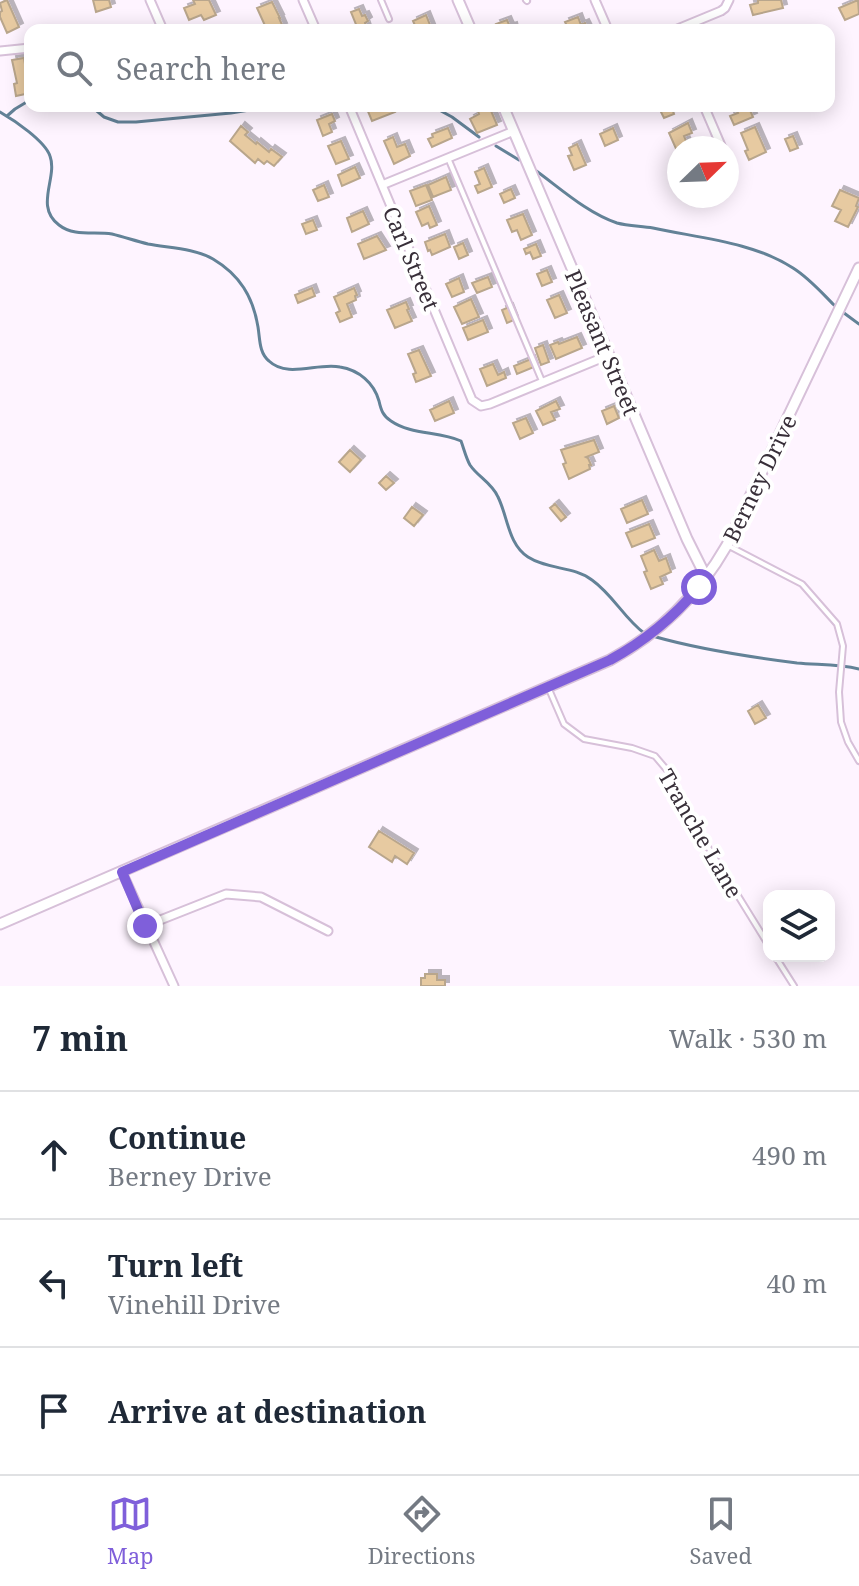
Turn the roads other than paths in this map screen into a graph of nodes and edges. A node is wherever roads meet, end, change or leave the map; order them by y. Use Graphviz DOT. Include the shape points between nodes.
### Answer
graph roads {
  1 [pos="150,0"];
  2 [pos="303,0"];
  3 [pos="381,0"];
  4 [pos="458,0"];
  5 [pos="595,0"];
  6 [pos="729,1"];
  7 [pos="389,19"];
  8 [pos="160,24"];
  9 [pos="313,24"];
  10 [pos="468,24"];
  11 [pos="605,24"];
  12 [pos="690,24"];
  13 [pos="24,49"];
  14 [pos="0,51"];
  15 [pos="352,112"];
  16 [pos="506,112"];
  17 [pos="707,112"];
  18 [pos="514,131"];
  19 [pos="717,136"];
  20 [pos="448,158"];
  21 [pos="382,185"];
  22 [pos="859,268"];
  23 [pos="609,355"];
  24 [pos="543,382"];
  25 [pos="727,545"];
  26 [pos="706,577"];
  27 [pos="548,687"];
  28 [pos="859,761"];
  29 [pos="122,872"];
  30 [pos="0,924"];
  31 [pos="145,926"];
  32 [pos="328,931"];
  33 [pos="763,936"];
  34 [pos="779,962"];
  35 [pos="174,986"];
  36 [pos="794,986"];
  1 -- 8 [label="street"];
  2 -- 9 [label="street"];
  3 -- 7 [label="lane"];
  4 -- 10 [label="street"];
  5 -- 11 [label="street"];
  6 -- 12 [label="street" via="721,11"];
  13 -- 14 [label="street"];
  15 -- 21 [label="street, Carl Street"];
  16 -- 18 [label="street, Pleasant Street"];
  17 -- 19 [label="street"];
  18 -- 20 [label="street"];
  18 -- 23 [label="street, Pleasant Street"];
  20 -- 21 [label="street"];
  20 -- 24 [label="lane"];
  21 -- 24 [label="street, Carl Street" via="472,400 490,404"];
  22 -- 25 [label="street, Berney Drive"];
  23 -- 24 [label="street"];
  23 -- 26 [label="street, Pleasant Street"];
  25 -- 26 [label="street, Berney Drive"];
  25 -- 28 [label="lane" via="802,584 837,624 843,646 841,722"];
  26 -- 27 [label="street, Berney Drive" via="648,636 610,660"];
  27 -- 29 [label="street, Berney Drive"];
  27 -- 33 [label="lane, Tranche Lane" via="564,724 584,739 655,756 672,776 690,818"];
  29 -- 30 [label="street, Berney Drive"];
  29 -- 31 [label="street"];
  31 -- 32 [label="street" via="226,894 261,897"];
  31 -- 35 [label="street"];
  34 -- 36 [label="lane"];
}
